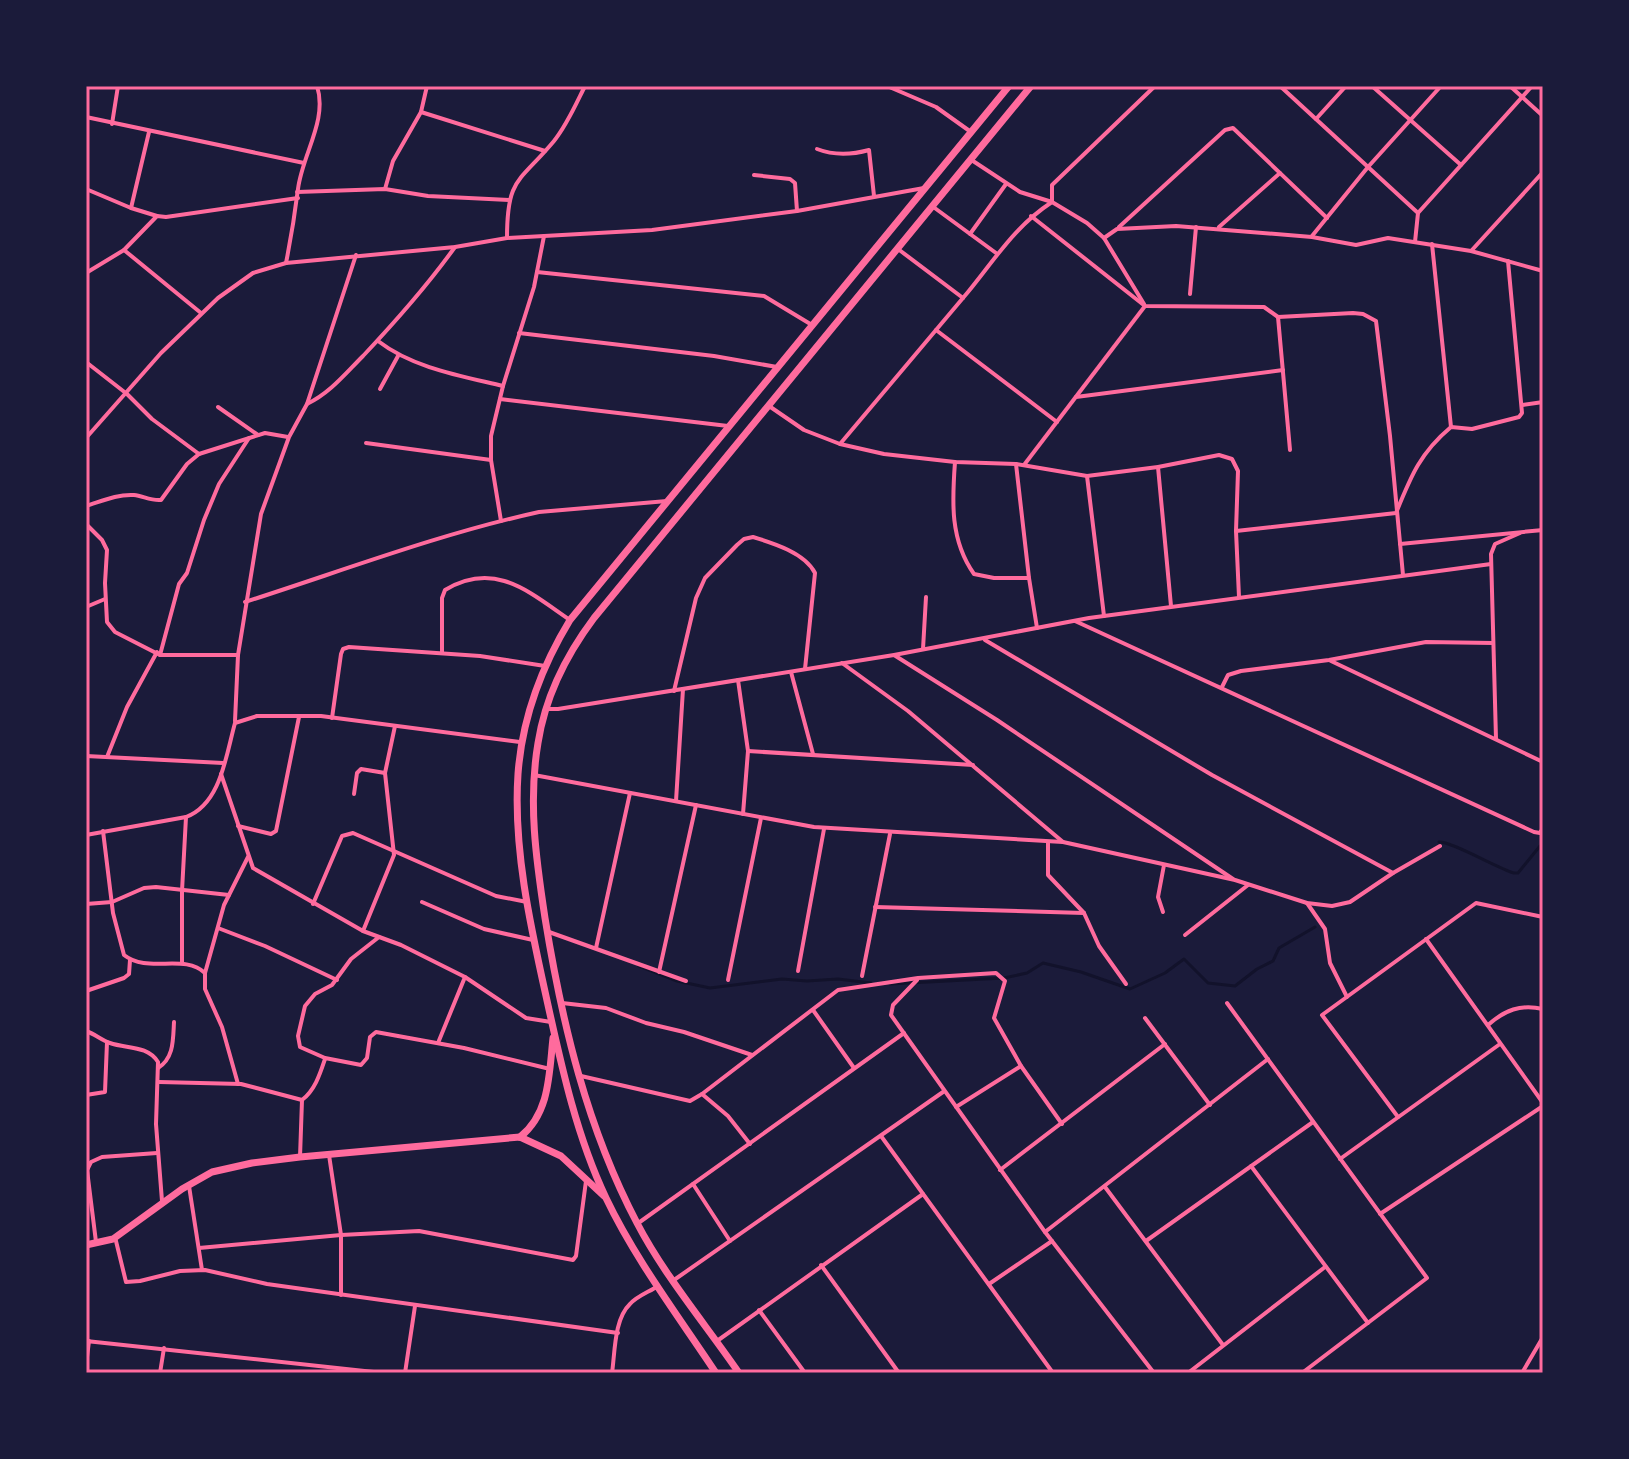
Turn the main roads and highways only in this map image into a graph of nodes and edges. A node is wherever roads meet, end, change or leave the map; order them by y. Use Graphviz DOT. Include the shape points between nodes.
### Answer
graph roads {
  1 [pos="1009,86"];
  2 [pos="1031,86"];
  3 [pos="903,217"];
  4 [pos="916,227"];
  5 [pos="518,803"];
  6 [pos="532,804"];
  7 [pos="535,853"];
  8 [pos="522,855"];
  9 [pos="554,1032"];
  10 [pos="520,1137"];
  11 [pos="606,1198"];
  12 [pos="86,1245"];
  13 [pos="716,1373"];
  14 [pos="739,1373"];
  1 -- 3 [label="main road"];
  2 -- 4 [label="main road"];
  3 -- 4 [label="main road" via="910,229"];
  3 -- 5 [label="main road" via="570,620 545,666 529,714"];
  4 -- 6 [label="main road" via="584,631 547,709"];
  5 -- 6 [label="main road" via="525,812"];
  5 -- 8 [label="main road"];
  6 -- 7 [label="main road"];
  7 -- 8 [label="main road" via="529,847"];
  7 -- 14 [label="main road" via="578,1076 607,1158 637,1224"];
  8 -- 9 [label="main road"];
  9 -- 10 [label="main road" via="542,1109"];
  9 -- 11 [label="main road" via="573,1109"];
  10 -- 11 [label="main road" via="561,1156"];
  10 -- 12 [label="main road" via="300,1157 212,1172 115,1237"];
  11 -- 13 [label="main road"];
}
